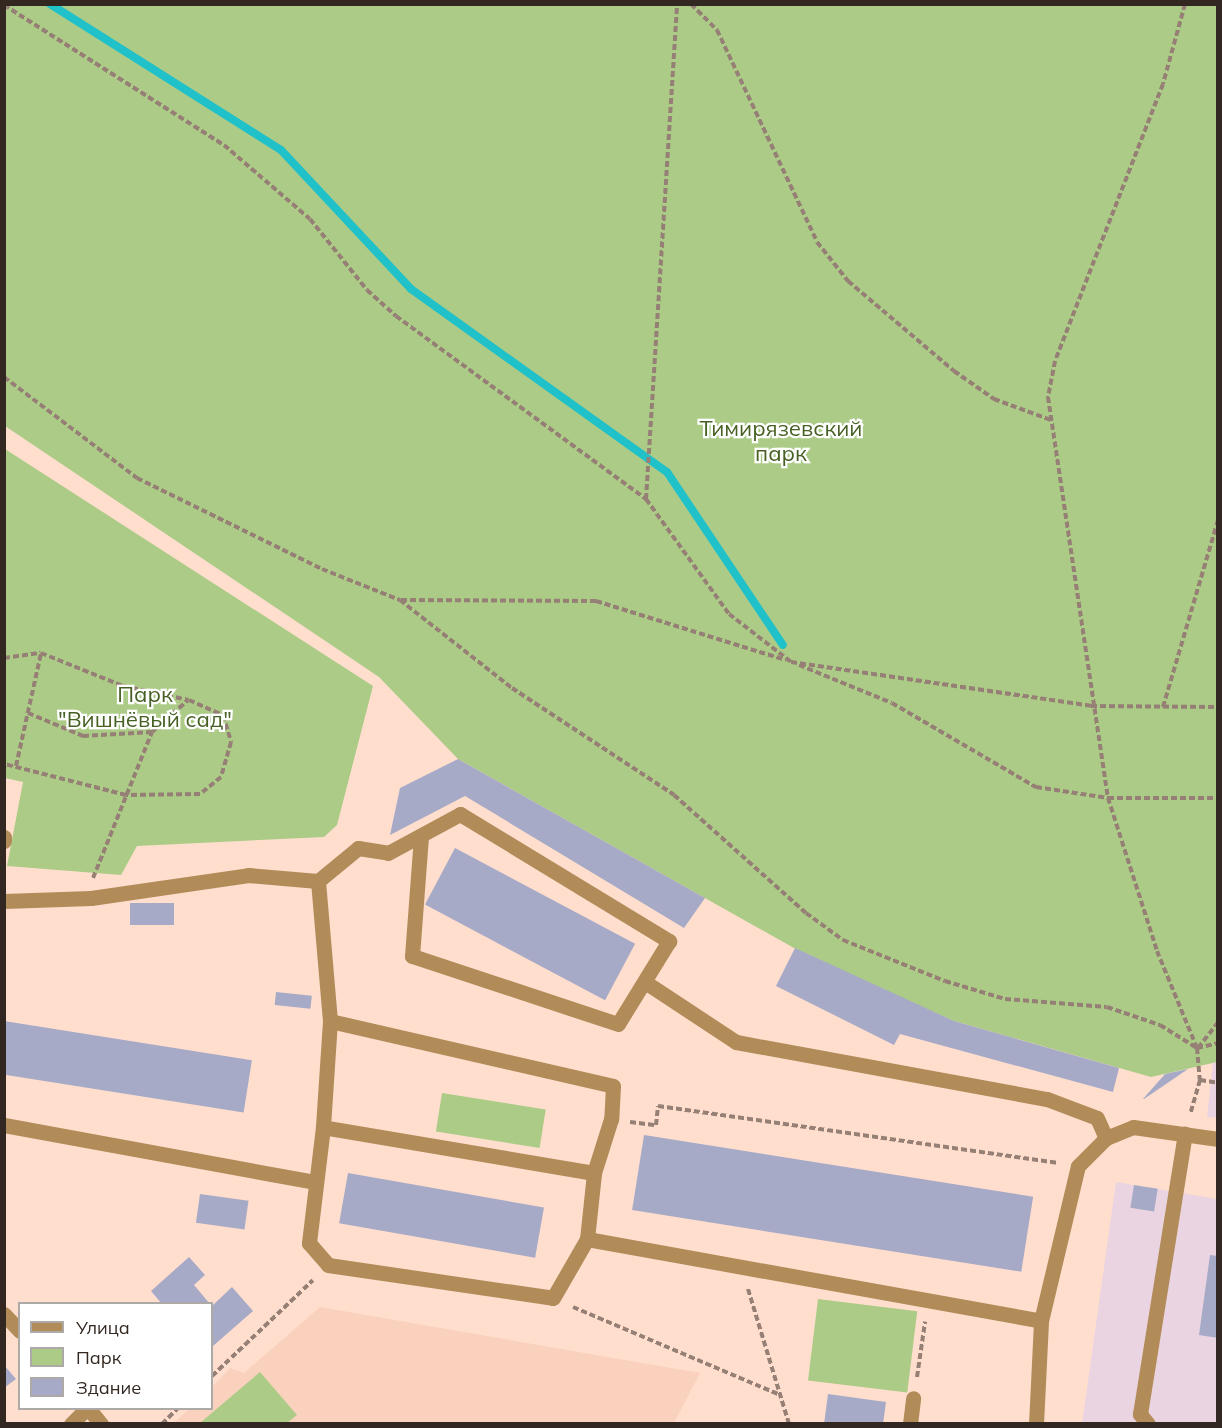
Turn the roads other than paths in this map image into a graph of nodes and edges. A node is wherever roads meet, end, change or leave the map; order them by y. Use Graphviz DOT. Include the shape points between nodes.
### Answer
graph roads {
  1 [pos="421,836"];
  2 [pos="318,881"];
  3 [pos="4,901"];
  4 [pos="645,982"];
  5 [pos="330,1021"];
  6 [pos="4,1125"];
  7 [pos="324,1127"];
  8 [pos="1185,1134"];
  9 [pos="1106,1138"];
  10 [pos="1218,1139"];
  11 [pos="594,1173"];
  12 [pos="316,1182"];
  13 [pos="587,1239"];
  14 [pos="4,1314"];
  15 [pos="1041,1321"];
  16 [pos="18,1329"];
  17 [pos="913,1398"];
  18 [pos="85,1410"];
  19 [pos="89,1410"];
  20 [pos="71,1424"];
  21 [pos="101,1424"];
  22 [pos="910,1424"];
  23 [pos="1036,1424"];
  24 [pos="1148,1424"];
  1 -- 2 [label="street" via="388,853 358,848"];
  1 -- 4 [label="street" via="460,814 669,941"];
  1 -- 4 [label="street" via="412,956 618,1024"];
  2 -- 3 [label="street" via="248,875 91,898"];
  2 -- 5 [label="street"];
  4 -- 9 [label="street" via="735,1042 1047,1099 1096,1118"];
  5 -- 7 [label="street"];
  5 -- 11 [label="street" via="613,1086 611,1119"];
  6 -- 12 [label="street"];
  7 -- 11 [label="street"];
  7 -- 12 [label="street"];
  8 -- 9 [label="street" via="1133,1127"];
  8 -- 10 [label="street"];
  8 -- 24 [label="street" via="1140,1414"];
  9 -- 15 [label="street" via="1078,1166"];
  11 -- 13 [label="street"];
  12 -- 13 [label="street" via="309,1243 328,1265 553,1299"];
  13 -- 15 [label="street"];
  14 -- 16 [label="street"];
  15 -- 23 [label="street"];
  17 -- 22 [label="street"];
  18 -- 20 [label="street"];
  19 -- 21 [label="street"];
}
